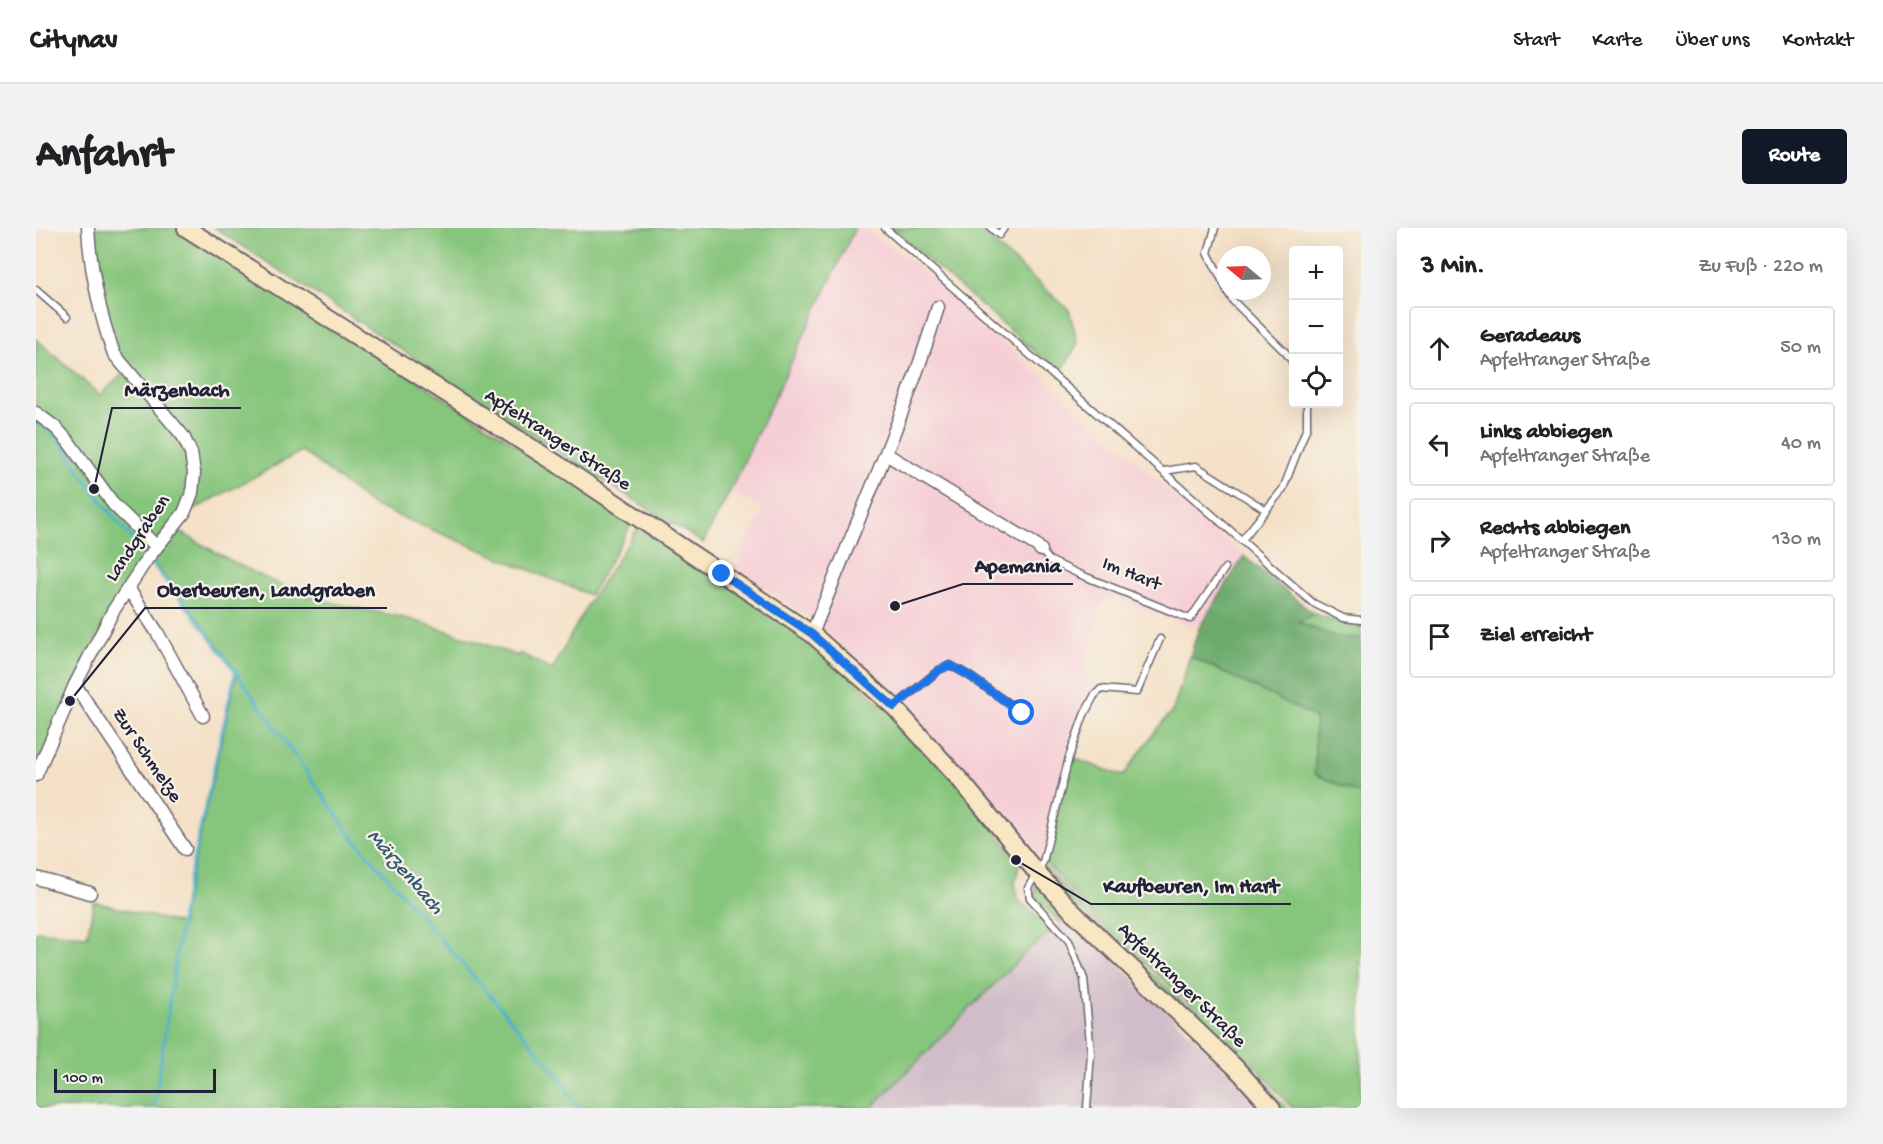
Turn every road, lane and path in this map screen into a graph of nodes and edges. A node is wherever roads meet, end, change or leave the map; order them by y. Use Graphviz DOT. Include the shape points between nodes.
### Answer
graph roads {
  1 [pos="88,228"];
  2 [pos="186,228"];
  3 [pos="885,228"];
  4 [pos="991,228"];
  5 [pos="1004,228"];
  6 [pos="1215,228"];
  7 [pos="1217,271"];
  8 [pos="36,290"];
  9 [pos="1232,300"];
  10 [pos="938,307"];
  11 [pos="67,317"];
  12 [pos="1289,358"];
  13 [pos="1307,408"];
  14 [pos="36,413"];
  15 [pos="886,454"];
  16 [pos="1164,471"];
  17 [pos="1266,510"];
  18 [pos="1242,540"];
  19 [pos="156,546"];
  20 [pos="1041,550"];
  21 [pos="1225,568"];
  22 [pos="128,588"];
  23 [pos="1361,620"];
  24 [pos="812,634"];
  25 [pos="1160,639"];
  26 [pos="75,685"];
  27 [pos="894,707"];
  28 [pos="1022,713"];
  29 [pos="203,716"];
  30 [pos="36,775"];
  31 [pos="185,849"];
  32 [pos="1038,874"];
  33 [pos="36,878"];
  34 [pos="90,893"];
  35 [pos="1087,1108"];
  36 [pos="1272,1108"];
  1 -- 19 [label="street, Landgraben" via="91,261 114,354 183,435 191,453 192,493 184,513"];
  2 -- 24 [label="street, Apfeltranger Straße" via="559,465"];
  3 -- 16 [label="lane"];
  4 -- 5 [label="lane" via="999,235"];
  6 -- 7 [label="lane" via="1208,253"];
  8 -- 11 [label="lane"];
  9 -- 12 [label="lane"];
  10 -- 15 [label="street"];
  13 -- 17 [label="lane" via="1307,427 1283,489"];
  14 -- 19 [label="street" via="68,441 114,505"];
  15 -- 20 [label="street, Im Hart"];
  15 -- 24 [label="street"];
  16 -- 17 [label="lane" via="1196,466"];
  16 -- 18 [label="lane"];
  17 -- 18 [label="lane"];
  18 -- 23 [label="lane" via="1313,603 1343,618"];
  19 -- 22 [label="street, Landgraben"];
  20 -- 21 [label="lane, Im Hart" via="1049,560 1079,574 1190,619"];
  22 -- 26 [label="street, Landgraben"];
  22 -- 29 [label="street"];
  24 -- 27 [label="street, Apfeltranger Straße"];
  25 -- 32 [label="lane" via="1137,692 1101,689 1084,715"];
  26 -- 30 [label="street, Landgraben"];
  26 -- 31 [label="street, Zur Schmelze"];
  27 -- 28 [label="lane" via="950,665"];
  27 -- 32 [label="street, Apfeltranger Straße"];
  32 -- 35 [label="lane" via="1028,888 1029,898 1069,941 1084,980 1091,1053"];
  32 -- 36 [label="street, Apfeltranger Straße"];
  33 -- 34 [label="street"];
}
